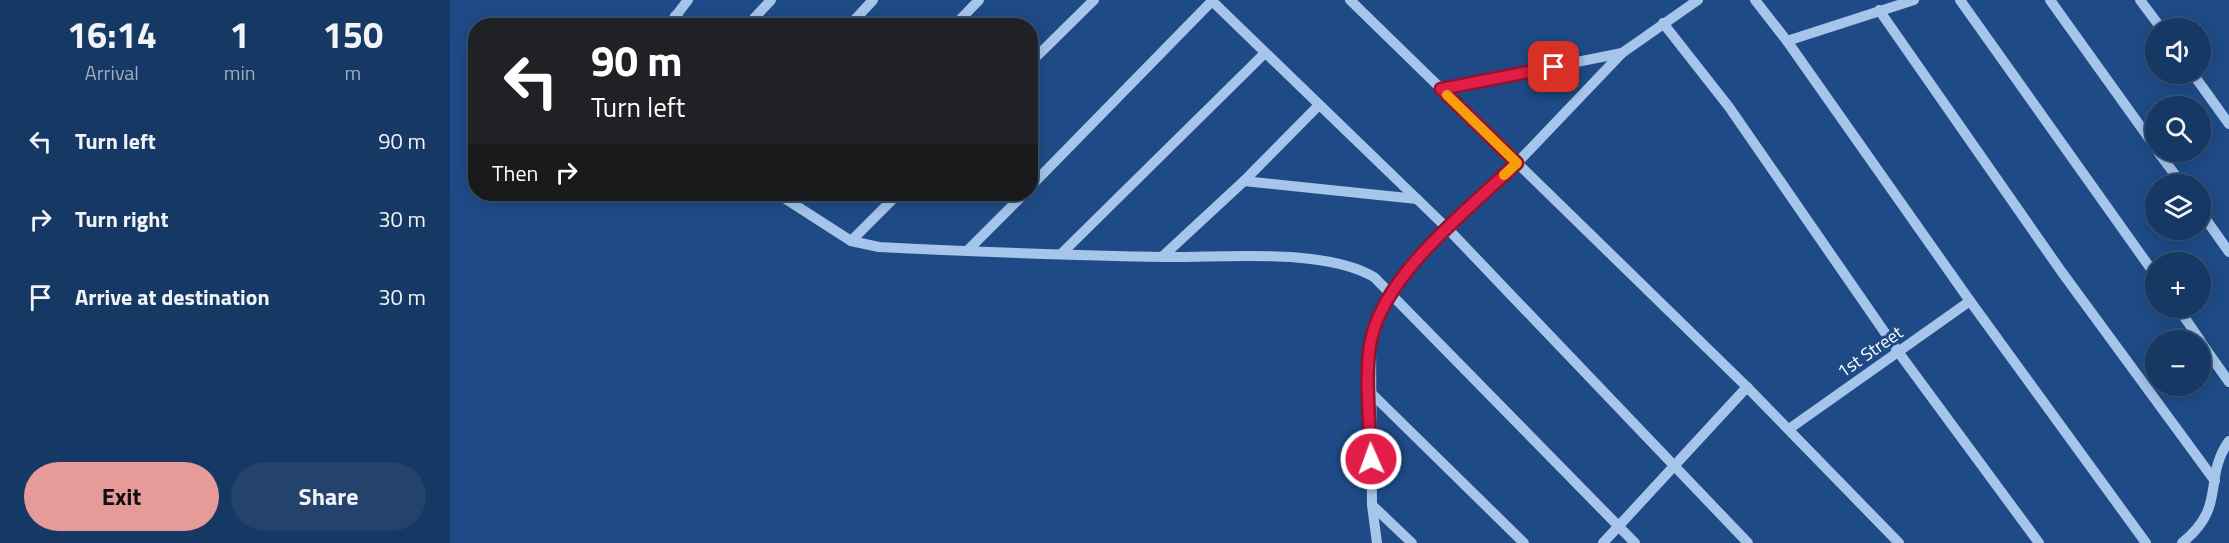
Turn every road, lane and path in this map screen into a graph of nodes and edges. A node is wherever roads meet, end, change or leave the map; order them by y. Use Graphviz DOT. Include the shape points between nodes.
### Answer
graph roads {
  1 [pos="688,0"];
  2 [pos="771,0"];
  3 [pos="873,0"];
  4 [pos="979,0"];
  5 [pos="1094,0"];
  6 [pos="1350,0"];
  7 [pos="1698,0"];
  8 [pos="1755,0"];
  9 [pos="1914,0"];
  10 [pos="1960,0"];
  11 [pos="2050,0"];
  12 [pos="2140,0"];
  13 [pos="1211,1"];
  14 [pos="1879,10"];
  15 [pos="675,16"];
  16 [pos="678,18"];
  17 [pos="754,18"];
  18 [pos="856,18"];
  19 [pos="962,18"];
  20 [pos="2154,18"];
  21 [pos="1663,23"];
  22 [pos="1787,41"];
  23 [pos="1265,53"];
  24 [pos="1622,53"];
  25 [pos="1038,55"];
  26 [pos="2200,84"];
  27 [pos="1441,89"];
  28 [pos="1319,105"];
  29 [pos="2229,124"];
  30 [pos="2145,133"];
  31 [pos="1517,163"];
  32 [pos="1038,179"];
  33 [pos="1244,181"];
  34 [pos="1417,199"];
  35 [pos="789,201"];
  36 [pos="891,201"];
  37 [pos="1017,201"];
  38 [pos="2211,227"];
  39 [pos="1448,229"];
  40 [pos="851,241"];
  41 [pos="968,250"];
  42 [pos="2229,252"];
  43 [pos="1061,254"];
  44 [pos="1162,257"];
  45 [pos="2145,261"];
  46 [pos="1389,293"];
  47 [pos="1970,300"];
  48 [pos="1899,353"];
  49 [pos="2211,357"];
  50 [pos="2229,382"];
  51 [pos="1747,387"];
  52 [pos="1369,391"];
  53 [pos="1789,429"];
  54 [pos="2229,441"];
  55 [pos="1674,466"];
  56 [pos="2215,481"];
  57 [pos="1372,505"];
  58 [pos="1619,526"];
  59 [pos="1377,543"];
  60 [pos="1412,543"];
  61 [pos="1524,543"];
  62 [pos="1603,543"];
  63 [pos="1635,543"];
  64 [pos="1748,543"];
  65 [pos="1899,543"];
  66 [pos="2039,543"];
  67 [pos="2146,543"];
  68 [pos="2182,543"];
  1 -- 15 [label="street"];
  2 -- 17 [label="street"];
  3 -- 18 [label="street"];
  4 -- 19 [label="street"];
  5 -- 25 [label="street"];
  6 -- 27 [label="street"];
  7 -- 21 [label="street"];
  8 -- 22 [label="street"];
  9 -- 14 [label="street"];
  10 -- 45 [label="street"];
  11 -- 30 [label="street"];
  12 -- 20 [label="street"];
  13 -- 23 [label="street"];
  13 -- 32 [label="street"];
  14 -- 22 [label="street"];
  14 -- 56 [label="street" via="2061,271"];
  15 -- 16 [label="street"];
  21 -- 24 [label="street"];
  21 -- 48 [label="street" via="1729,107"];
  22 -- 47 [label="street"];
  23 -- 28 [label="street"];
  23 -- 43 [label="street"];
  24 -- 27 [label="street"];
  24 -- 31 [label="street"];
  26 -- 29 [label="street"];
  27 -- 31 [label="street"];
  28 -- 33 [label="street"];
  28 -- 34 [label="street"];
  31 -- 39 [label="street"];
  31 -- 51 [label="street"];
  33 -- 34 [label="street"];
  33 -- 44 [label="street"];
  34 -- 39 [label="street"];
  35 -- 40 [label="street"];
  36 -- 40 [label="street"];
  37 -- 41 [label="street"];
  38 -- 42 [label="street"];
  39 -- 46 [label="street"];
  39 -- 55 [label="street"];
  40 -- 41 [label="street"];
  41 -- 43 [label="street"];
  43 -- 44 [label="street"];
  44 -- 46 [label="street" via="1334,262 1356,267 1374,277"];
  46 -- 52 [label="street" via="1371,340"];
  46 -- 58 [label="street"];
  47 -- 48 [label="street, 1st Street"];
  47 -- 67 [label="street"];
  48 -- 53 [label="street, 1st Street"];
  48 -- 66 [label="street"];
  49 -- 50 [label="street"];
  51 -- 53 [label="street"];
  51 -- 55 [label="street"];
  52 -- 57 [label="street"];
  52 -- 61 [label="street"];
  53 -- 65 [label="street"];
  54 -- 56 [label="street"];
  55 -- 58 [label="street"];
  55 -- 64 [label="street"];
  56 -- 68 [label="street" via="2209,513 2198,530"];
  57 -- 59 [label="street"];
  57 -- 60 [label="street"];
  58 -- 62 [label="street"];
  58 -- 63 [label="street"];
}
